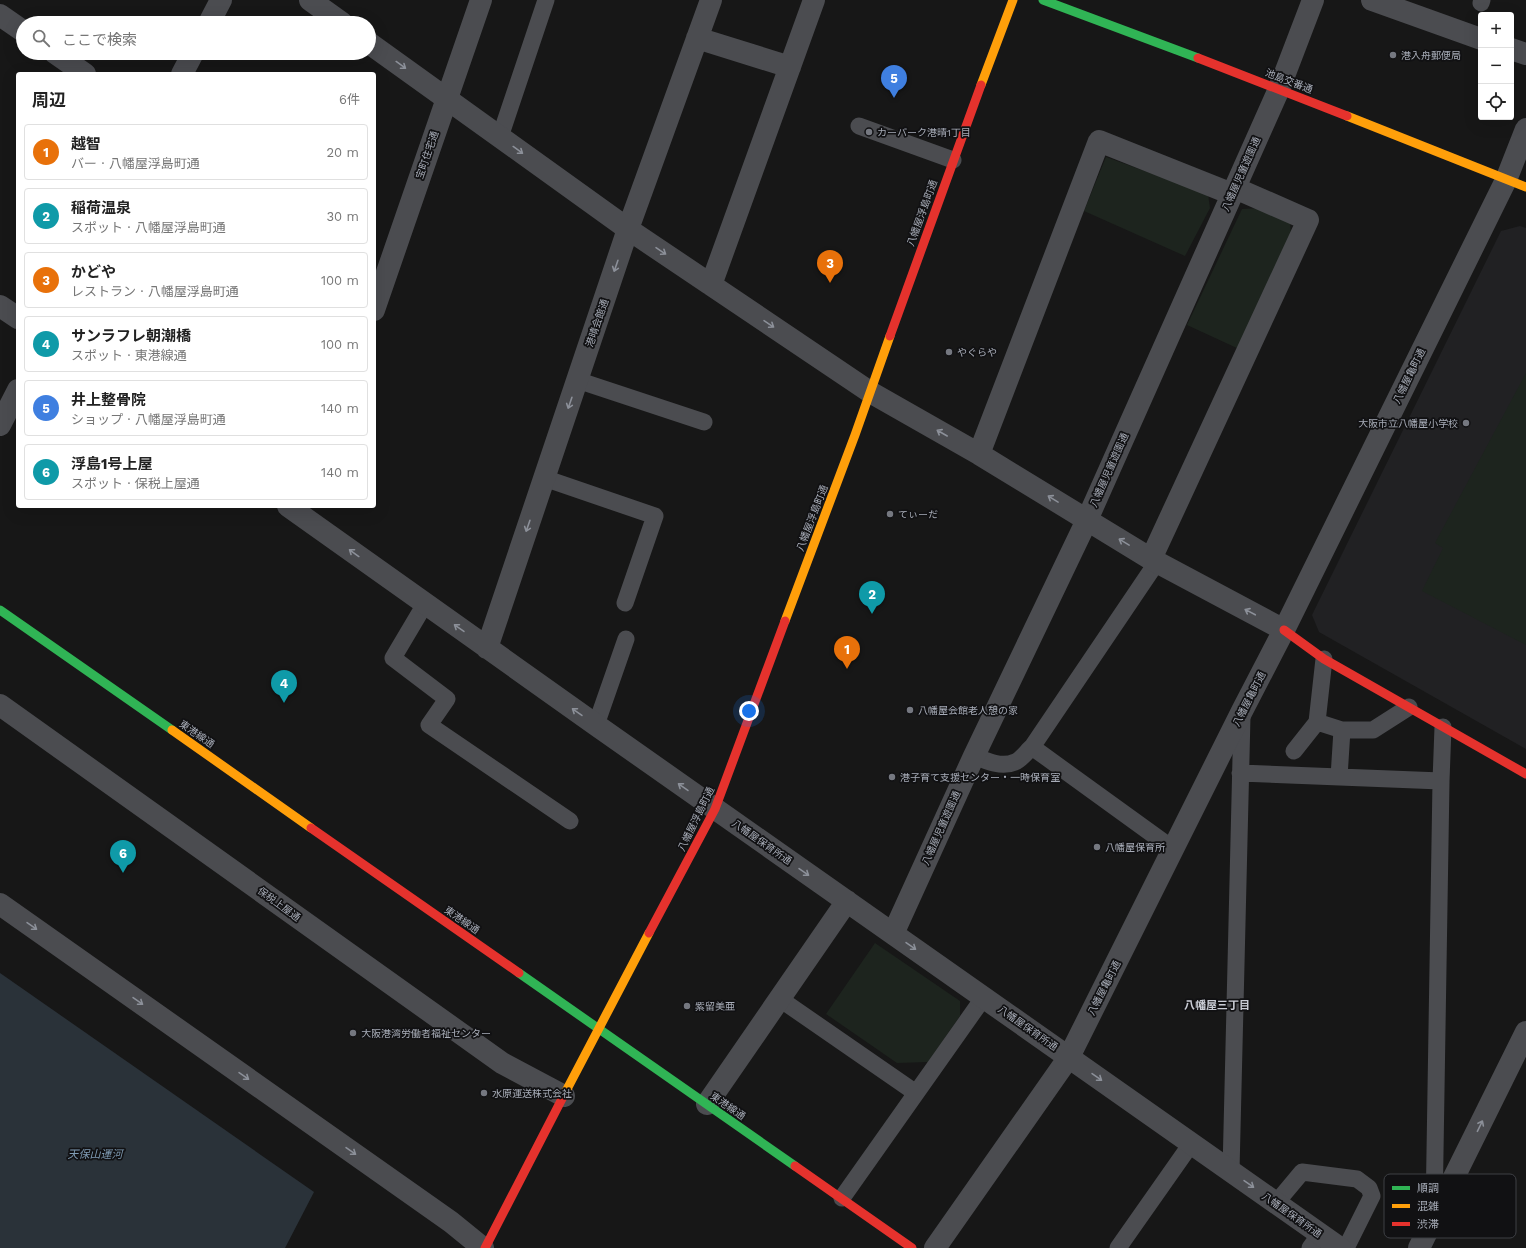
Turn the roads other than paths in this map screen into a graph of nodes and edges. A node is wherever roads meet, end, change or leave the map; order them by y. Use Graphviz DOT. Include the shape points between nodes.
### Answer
graph roads {
  1 [pos="221,0"];
  2 [pos="310,0"];
  3 [pos="481,0"];
  4 [pos="546,0"];
  5 [pos="711,0"];
  6 [pos="814,0"];
  7 [pos="1013,0"];
  8 [pos="1043,0"];
  9 [pos="1312,0"];
  10 [pos="1372,0"];
  11 [pos="0,15"];
  12 [pos="213,16"];
  13 [pos="332,16"];
  14 [pos="16,26"];
  15 [pos="1478,37"];
  16 [pos="697,38"];
  17 [pos="376,48"];
  18 [pos="1514,50"];
  19 [pos="1526,54"];
  20 [pos="65,60"];
  21 [pos="189,60"];
  22 [pos="790,67"];
  23 [pos="82,72"];
  24 [pos="183,72"];
  25 [pos="1280,89"];
  26 [pos="447,99"];
  27 [pos="859,126"];
  28 [pos="1526,129"];
  29 [pos="500,137"];
  30 [pos="953,160"];
  31 [pos="1516,183"];
  32 [pos="1234,191"];
  33 [pos="628,229"];
  34 [pos="711,285"];
  35 [pos="376,295"];
  36 [pos="0,306"];
  37 [pos="16,317"];
  38 [pos="577,380"];
  39 [pos="870,392"];
  40 [pos="16,394"];
  41 [pos="704,422"];
  42 [pos="0,425"];
  43 [pos="979,454"];
  44 [pos="544,478"];
  45 [pos="295,508"];
  46 [pos="312,513"];
  47 [pos="1087,520"];
  48 [pos="1154,560"];
  49 [pos="625,603"];
  50 [pos="425,604"];
  51 [pos="0,610"];
  52 [pos="1284,630"];
  53 [pos="626,639"];
  54 [pos="487,648"];
  55 [pos="1324,659"];
  56 [pos="0,705"];
  57 [pos="1409,707"];
  58 [pos="1242,711"];
  59 [pos="1317,722"];
  60 [pos="596,725"];
  61 [pos="1443,727"];
  62 [pos="1342,730"];
  63 [pos="1032,747"];
  64 [pos="1294,751"];
  65 [pos="974,756"];
  66 [pos="1240,773"];
  67 [pos="1526,774"];
  68 [pos="1340,776"];
  69 [pos="1441,780"];
  70 [pos="715,809"];
  71 [pos="570,821"];
  72 [pos="1173,849"];
  73 [pos="847,901"];
  74 [pos="0,904"];
  75 [pos="893,934"];
  76 [pos="984,997"];
  77 [pos="780,999"];
  78 [pos="599,1029"];
  79 [pos="1526,1032"];
  80 [pos="1069,1057"];
  81 [pos="916,1093"];
  82 [pos="564,1096"];
  83 [pos="707,1104"];
  84 [pos="1192,1144"];
  85 [pos="1231,1172"];
  86 [pos="1435,1174"];
  87 [pos="1457,1174"];
  88 [pos="842,1198"];
  89 [pos="1276,1203"];
  90 [pos="1425,1238"];
  91 [pos="1315,1241"];
  92 [pos="484,1248"];
  93 [pos="912,1248"];
  94 [pos="935,1248"];
  95 [pos="1118,1248"];
  96 [pos="1340,1248"];
  97 [pos="1346,1248"];
  98 [pos="1420,1248"];
  1 -- 12 [label="street"];
  2 -- 13 [label="street"];
  3 -- 26 [label="street, 宝町住宅通"];
  4 -- 29 [label="lane"];
  5 -- 16 [label="street, 港晴会館通"];
  6 -- 22 [label="street"];
  7 -- 30 [label="street, 八幡屋浮島町通"];
  8 -- 25 [label="street, 池島交番通"];
  9 -- 25 [label="street, 八幡屋児童遊園通"];
  10 -- 15 [label="street"];
  11 -- 14 [label="street"];
  16 -- 22 [label="street"];
  16 -- 33 [label="street, 港晴会館通"];
  17 -- 26 [label="street, one-way"];
  18 -- 19 [label="street"];
  20 -- 23 [label="street"];
  21 -- 24 [label="street"];
  22 -- 34 [label="street"];
  25 -- 31 [label="street, 池島交番通"];
  25 -- 32 [label="street, 八幡屋児童遊園通"];
  26 -- 29 [label="street"];
  26 -- 35 [label="street, 宝町住宅通"];
  27 -- 30 [label="lane"];
  28 -- 31 [label="street, 八幡屋亀町通"];
  29 -- 33 [label="street, one-way"];
  30 -- 39 [label="street, 八幡屋浮島町通"];
  31 -- 52 [label="street, 八幡屋亀町通"];
  32 -- 43 [label="street" via="1099,141"];
  32 -- 47 [label="street, 八幡屋児童遊園通"];
  32 -- 48 [label="street" via="1308,220"];
  33 -- 34 [label="street, one-way"];
  33 -- 38 [label="street, 港晴会館通, one-way"];
  34 -- 39 [label="street, one-way"];
  36 -- 37 [label="street"];
  38 -- 41 [label="lane"];
  38 -- 44 [label="street, 港晴会館通, one-way"];
  43 -- 39 [label="street, one-way"];
  39 -- 70 [label="street, 八幡屋浮島町通"];
  40 -- 42 [label="street"];
  47 -- 43 [label="street, one-way"];
  44 -- 49 [label="lane" via="655,516"];
  44 -- 54 [label="street, 港晴会館通, one-way"];
  45 -- 46 [label="street, 八幡屋保育所通"];
  50 -- 46 [label="street, 八幡屋保育所通, one-way"];
  48 -- 47 [label="street, one-way"];
  47 -- 65 [label="street, 八幡屋児童遊園通"];
  52 -- 48 [label="street, one-way"];
  48 -- 63 [label="lane"];
  54 -- 50 [label="street, 八幡屋保育所通, one-way"];
  50 -- 71 [label="lane" via="393,658 447,699 429,725"];
  51 -- 78 [label="street, 東港線通"];
  52 -- 55 [label="street"];
  52 -- 58 [label="street, 八幡屋亀町通"];
  53 -- 60 [label="lane"];
  60 -- 54 [label="street, 八幡屋保育所通, one-way"];
  55 -- 57 [label="street"];
  55 -- 59 [label="lane"];
  56 -- 82 [label="street, 保税上屋通" via="502,1063"];
  57 -- 61 [label="street"];
  57 -- 62 [label="lane" via="1373,730"];
  58 -- 66 [label="lane"];
  58 -- 72 [label="street, 八幡屋亀町通"];
  59 -- 62 [label="lane"];
  59 -- 64 [label="lane"];
  70 -- 60 [label="street, 八幡屋保育所通, one-way"];
  61 -- 67 [label="street"];
  61 -- 69 [label="lane"];
  62 -- 68 [label="lane"];
  63 -- 65 [label="lane" via="1016,762 1004,764 991,763"];
  63 -- 72 [label="lane"];
  65 -- 75 [label="street, 八幡屋児童遊園通"];
  66 -- 68 [label="lane"];
  66 -- 85 [label="lane"];
  68 -- 69 [label="lane"];
  69 -- 86 [label="lane"];
  70 -- 73 [label="street, 八幡屋保育所通, one-way"];
  70 -- 78 [label="street, 八幡屋浮島町通"];
  72 -- 80 [label="street, 八幡屋亀町通"];
  73 -- 75 [label="street, 八幡屋保育所通"];
  73 -- 77 [label="street"];
  74 -- 92 [label="street, one-way" via="451,1222"];
  75 -- 76 [label="street, 八幡屋保育所通, one-way"];
  76 -- 80 [label="street, 八幡屋保育所通"];
  76 -- 81 [label="lane"];
  77 -- 81 [label="lane"];
  77 -- 83 [label="street"];
  78 -- 82 [label="street, 八幡屋浮島町通"];
  78 -- 83 [label="street, 東港線通"];
  87 -- 79 [label="street, one-way"];
  80 -- 84 [label="street, 八幡屋保育所通, one-way"];
  80 -- 94 [label="street, 八幡屋亀町通"];
  81 -- 88 [label="lane"];
  82 -- 92 [label="street, 八幡屋浮島町通"];
  83 -- 88 [label="street, 東港線通"];
  84 -- 85 [label="street, 八幡屋保育所通"];
  84 -- 95 [label="lane"];
  85 -- 89 [label="street, 八幡屋保育所通, one-way"];
  88 -- 93 [label="street, 東港線通"];
  89 -- 91 [label="street, 八幡屋保育所通"];
  89 -- 97 [label="lane" via="1302,1172 1357,1179 1369,1188 1372,1196"];
  90 -- 98 [label="street"];
  91 -- 96 [label="street, 八幡屋保育所通"];
}
